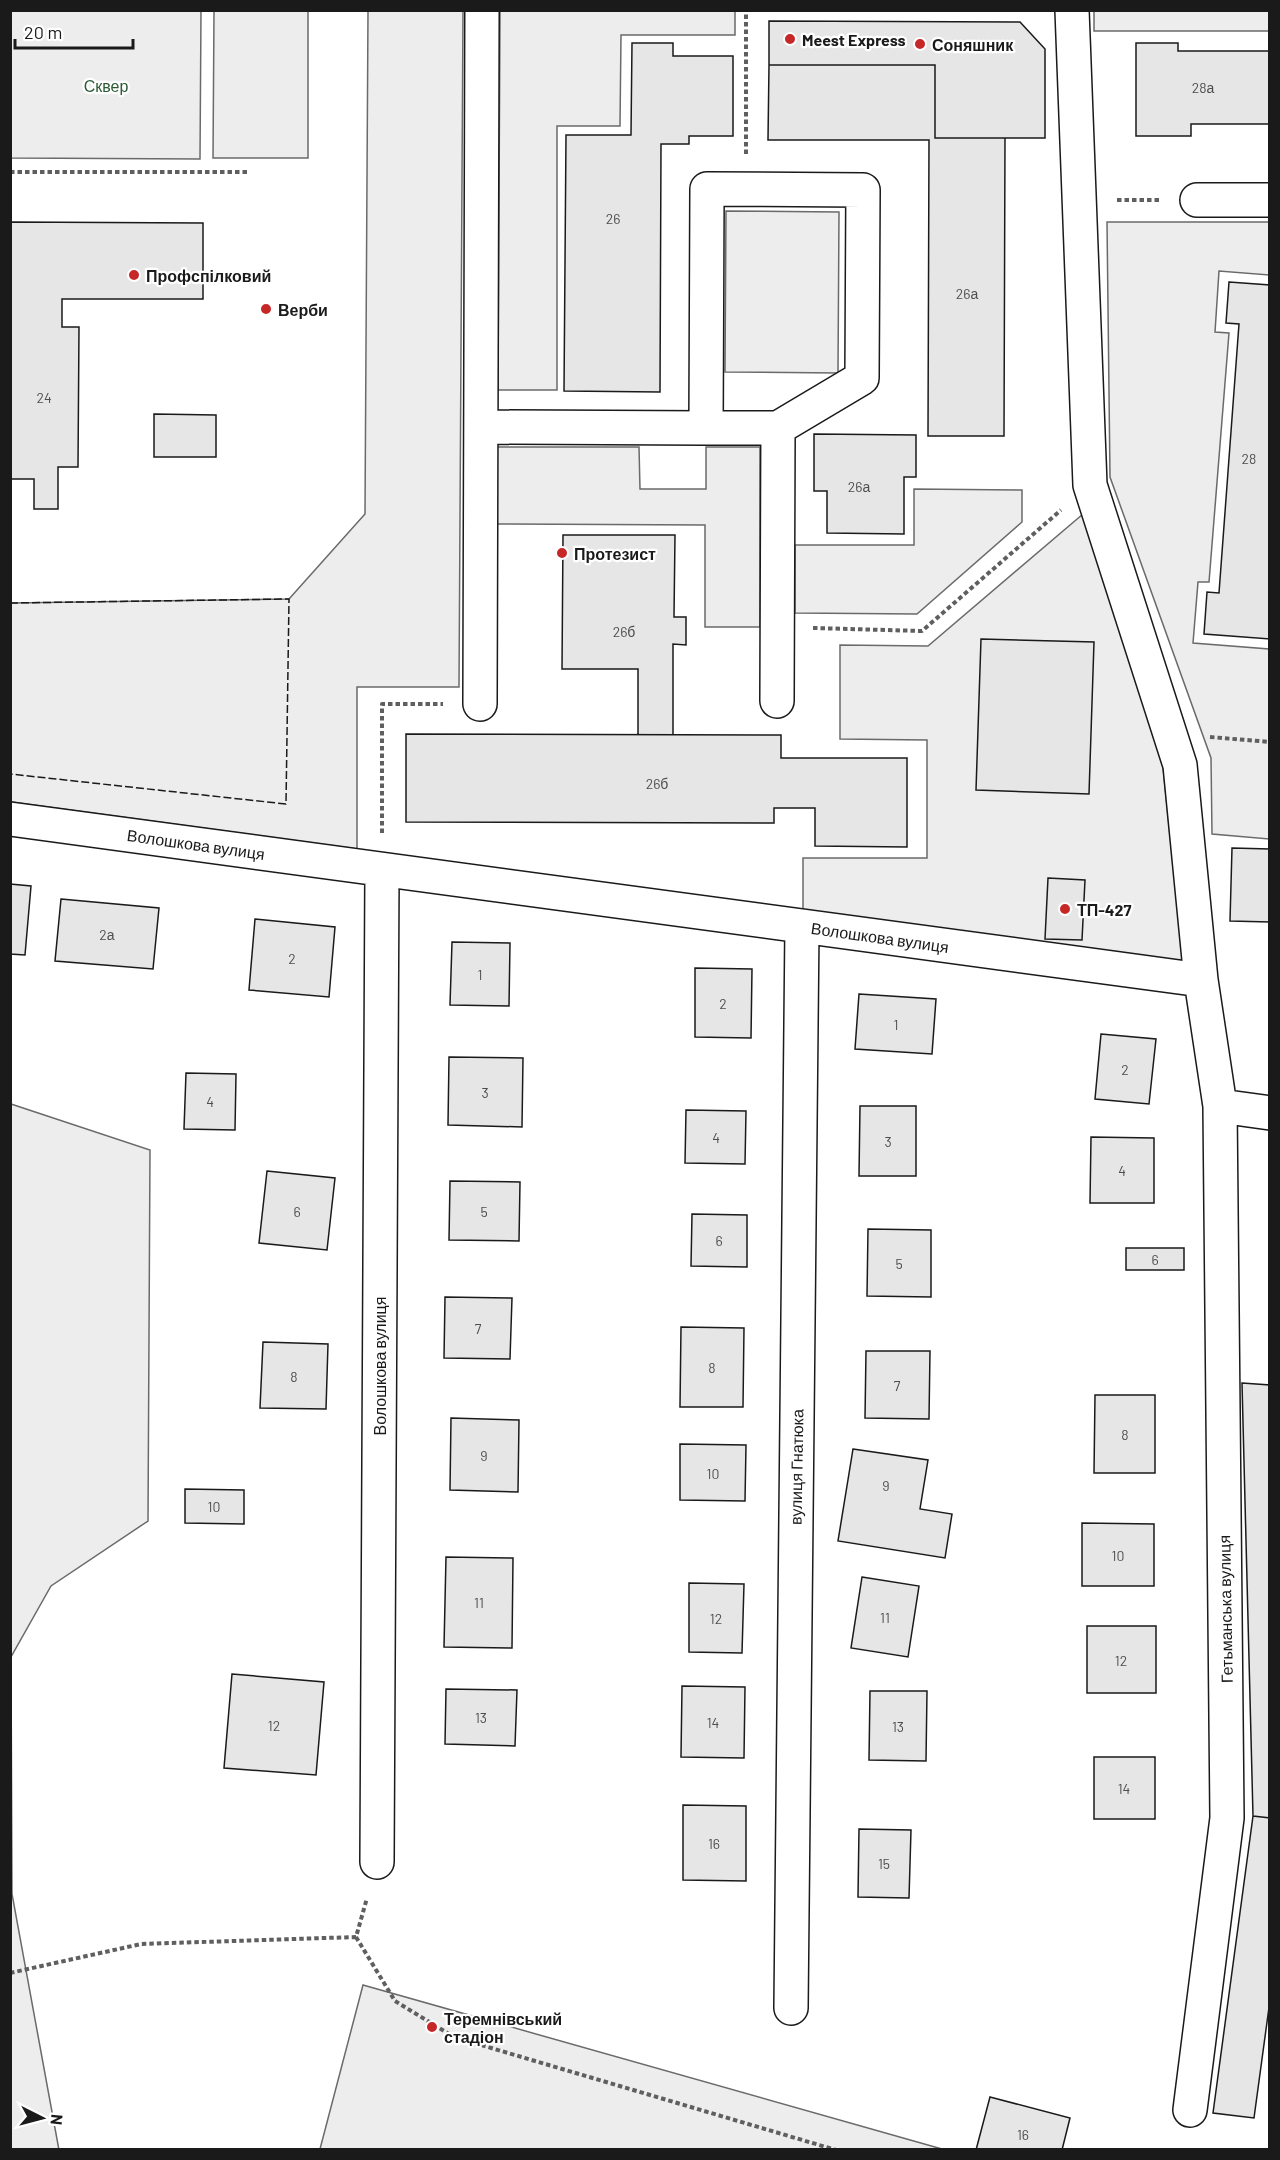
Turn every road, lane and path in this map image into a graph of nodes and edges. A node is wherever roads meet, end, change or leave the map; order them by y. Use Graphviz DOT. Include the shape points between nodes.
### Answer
graph roads {
  1 [pos="482,10"];
  2 [pos="746,10"];
  3 [pos="1072,10"];
  4 [pos="10,172"];
  5 [pos="248,172"];
  6 [pos="746,189"];
  7 [pos="1079,200"];
  8 [pos="1197,200"];
  9 [pos="1269,200"];
  10 [pos="481,427"];
  11 [pos="706,428"];
  12 [pos="778,428"];
  13 [pos="1090,485"];
  14 [pos="777,627"];
  15 [pos="777,701"];
  16 [pos="480,704"];
  17 [pos="1170,734"];
  18 [pos="1269,742"];
  19 [pos="10,819"];
  20 [pos="382,870"];
  21 [pos="802,926"];
  22 [pos="1201,980"];
  23 [pos="1220,1106"];
  24 [pos="1269,1113"];
  25 [pos="377,1862"];
  26 [pos="356,1937"];
  27 [pos="10,1973"];
  28 [pos="790,2008"];
  29 [pos="1190,2110"];
  30 [pos="836,2150"];
  1 -- 10 [label="street"];
  2 -- 6 [label="path"];
  3 -- 7 [label="street"];
  4 -- 5 [label="path"];
  6 -- 11 [label="street" via="707,189"];
  6 -- 12 [label="street" via="863,190 862,378"];
  7 -- 8 [label="path"];
  7 -- 13 [label="street"];
  8 -- 9 [label="street"];
  10 -- 11 [label="street"];
  10 -- 16 [label="street"];
  11 -- 12 [label="street"];
  12 -- 14 [label="street"];
  13 -- 14 [label="path" via="922,631"];
  13 -- 17 [label="street"];
  14 -- 15 [label="street"];
  16 -- 20 [label="path" via="382,704"];
  17 -- 18 [label="path"];
  17 -- 22 [label="street" via="1180,765"];
  19 -- 20 [label="street, Волошкова вулиця"];
  20 -- 21 [label="street, Волошкова вулиця"];
  20 -- 25 [label="street, Волошкова вулиця"];
  21 -- 22 [label="street, Волошкова вулиця"];
  21 -- 28 [label="street, вулиця Гнатюка"];
  22 -- 23 [label="street"];
  23 -- 24 [label="street"];
  23 -- 29 [label="street, Гетьманська вулиця" via="1227,1818"];
  25 -- 26 [label="path"];
  26 -- 27 [label="path" via="141,1944"];
  26 -- 30 [label="path" via="395,2001 454,2037"];
}
